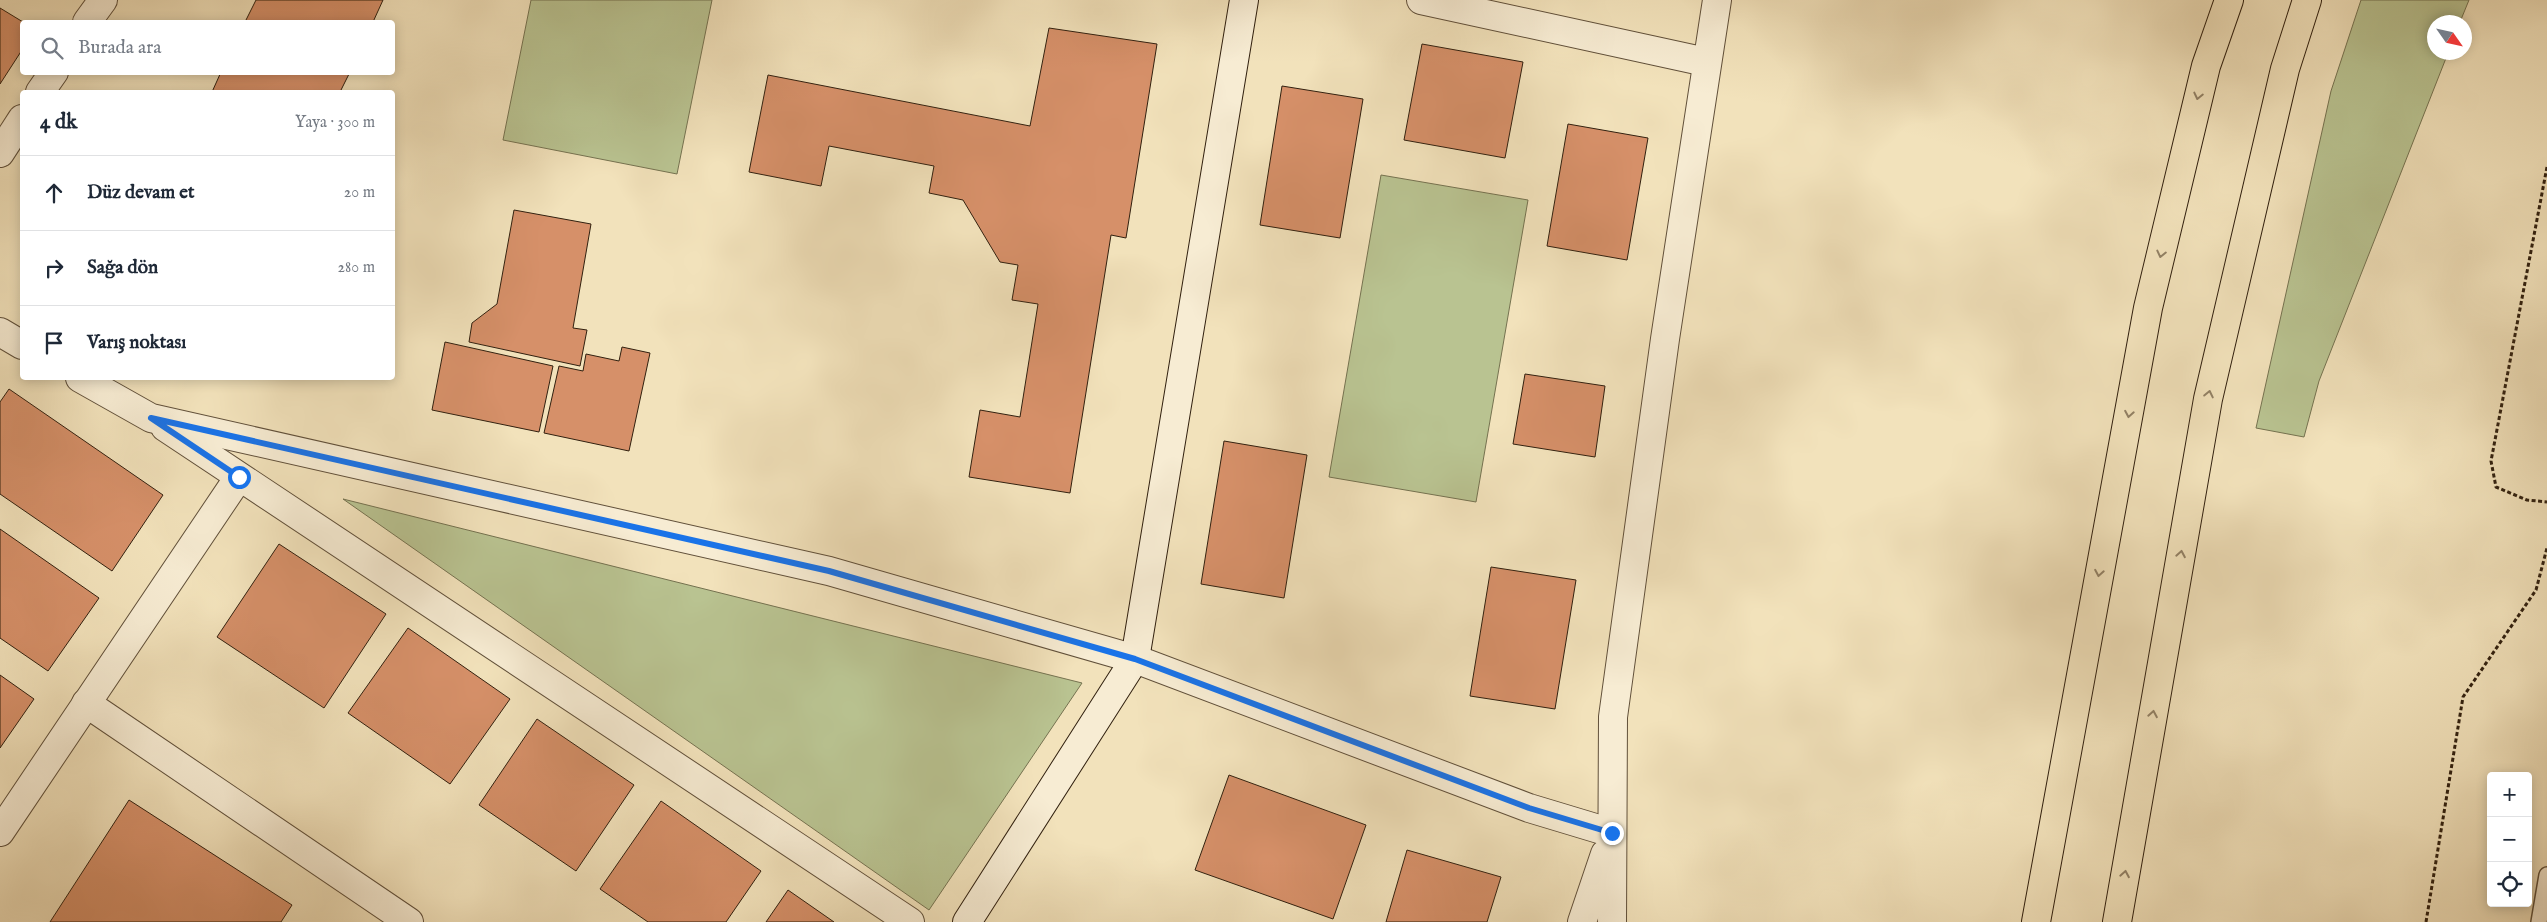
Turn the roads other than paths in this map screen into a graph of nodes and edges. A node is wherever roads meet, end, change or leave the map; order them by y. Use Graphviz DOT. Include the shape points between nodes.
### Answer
graph roads {
  1 [pos="102,0"];
  2 [pos="1244,0"];
  3 [pos="1421,0"];
  4 [pos="1717,0"];
  5 [pos="2224,0"];
  6 [pos="2229,0"];
  7 [pos="2307,0"];
  8 [pos="89,20"];
  9 [pos="1706,62"];
  10 [pos="2206,66"];
  11 [pos="52,75"];
  12 [pos="41,90"];
  13 [pos="20,122"];
  14 [pos="0,153"];
  15 [pos="0,332"];
  16 [pos="20,344"];
  17 [pos="84,380"];
  18 [pos="151,418"];
  19 [pos="239,477"];
  20 [pos="1135,659"];
  21 [pos="86,703"];
  22 [pos="0,832"];
  23 [pos="1612,833"];
  24 [pos="2547,875"];
  25 [pos="409,922"];
  26 [pos="910,922"];
  27 [pos="967,922"];
  28 [pos="1582,922"];
  29 [pos="1612,922"];
  30 [pos="2036,922"];
  31 [pos="2117,922"];
  32 [pos="2539,922"];
  1 -- 8 [label="street"];
  2 -- 20 [label="street"];
  3 -- 9 [label="street"];
  4 -- 9 [label="street"];
  5 -- 10 [label="highway"];
  6 -- 10 [label="highway"];
  31 -- 7 [label="highway, one-way" via="2208,399 2285,69"];
  9 -- 23 [label="street" via="1614,717"];
  10 -- 30 [label="highway, one-way" via="2148,308"];
  11 -- 12 [label="street"];
  13 -- 14 [label="street"];
  15 -- 16 [label="street"];
  17 -- 18 [label="street"];
  18 -- 19 [label="street"];
  18 -- 20 [label="street" via="829,571"];
  19 -- 21 [label="street"];
  19 -- 26 [label="street"];
  20 -- 23 [label="street" via="1529,808"];
  20 -- 27 [label="street"];
  21 -- 22 [label="street"];
  21 -- 25 [label="street"];
  23 -- 28 [label="street"];
  23 -- 29 [label="street"];
  24 -- 32 [label="lane"];
}
